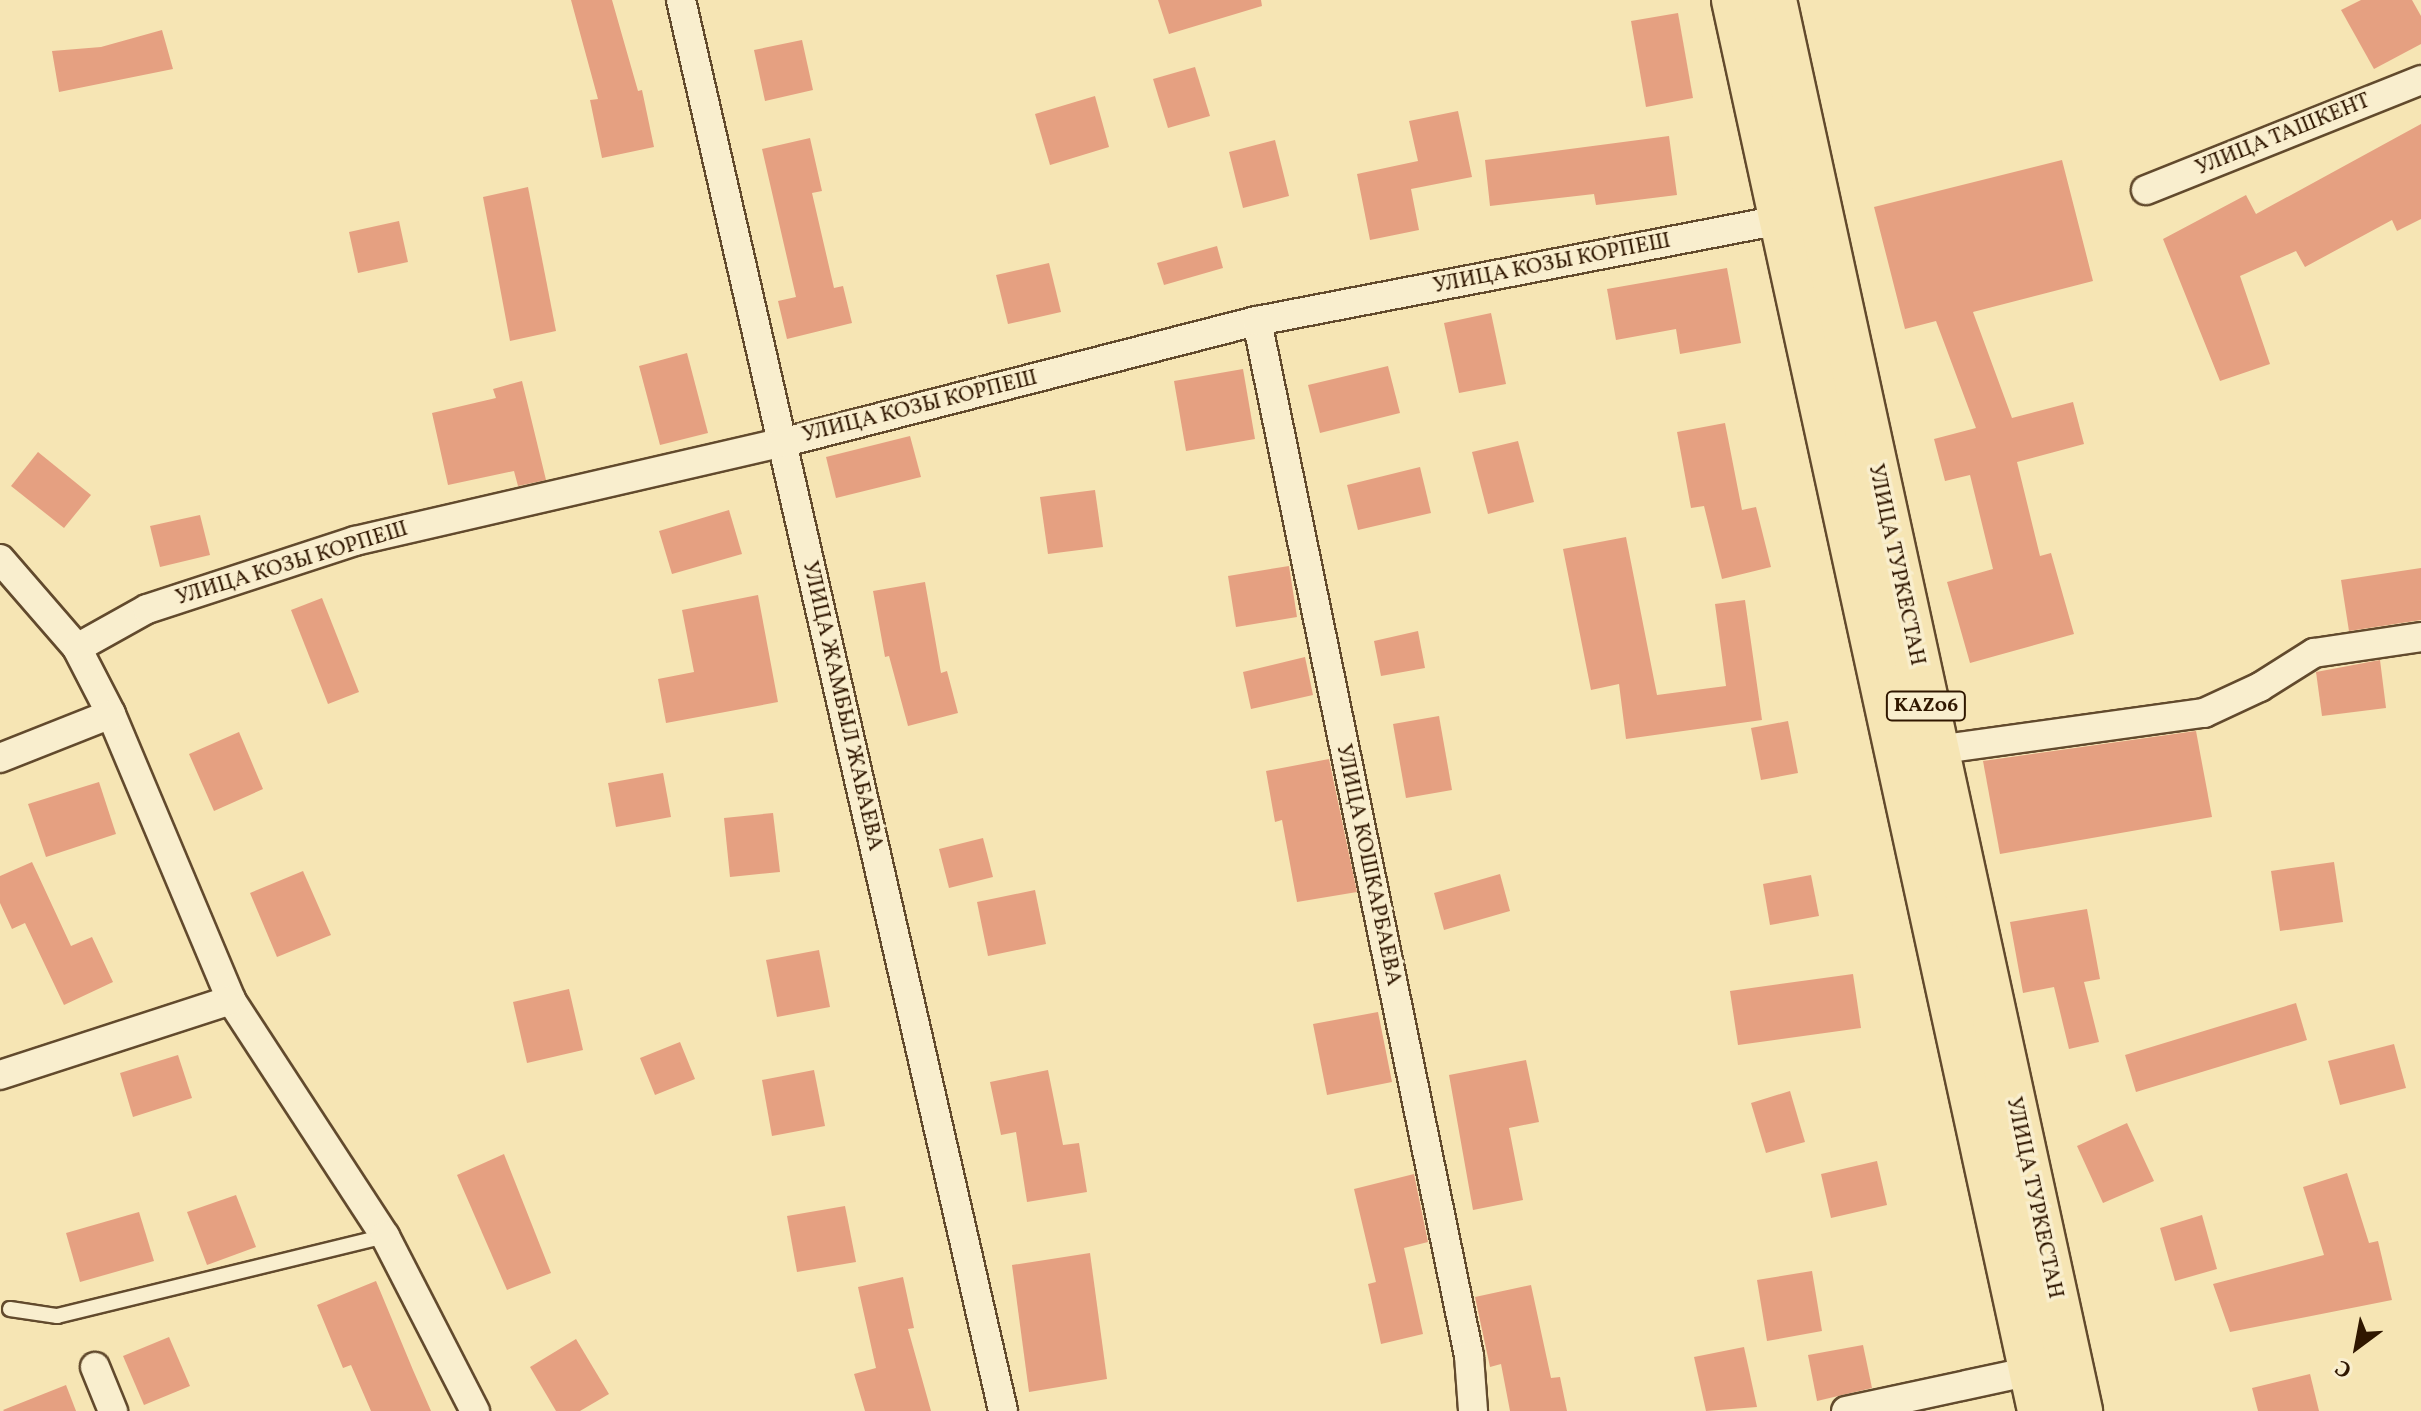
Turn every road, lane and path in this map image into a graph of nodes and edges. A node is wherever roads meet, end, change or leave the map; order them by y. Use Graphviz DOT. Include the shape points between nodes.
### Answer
graph roads {
  1 [pos="681,0"];
  2 [pos="1734,0"];
  3 [pos="1774,0"];
  4 [pos="2421,80"];
  5 [pos="2146,190"];
  6 [pos="1780,220"];
  7 [pos="1257,321"];
  8 [pos="781,443"];
  9 [pos="0,559"];
  10 [pos="2421,637"];
  11 [pos="77,648"];
  12 [pos="111,714"];
  13 [pos="1936,750"];
  14 [pos="0,758"];
  15 [pos="231,1000"];
  16 [pos="0,1075"];
  17 [pos="385,1236"];
  18 [pos="10,1309"];
  19 [pos="95,1367"];
  20 [pos="2036,1391"];
  21 [pos="113,1411"];
  22 [pos="475,1411"];
  23 [pos="1003,1411"];
  24 [pos="1473,1411"];
  25 [pos="1846,1411"];
  26 [pos="2080,1411"];
  1 -- 8 [label="street, УЛИЦА ЖАМБЫЛ ЖАБАЕВА"];
  2 -- 6 [label="highway, УЛИЦА ТУРКЕСТАН / KАZ06"];
  3 -- 13 [label="highway, УЛИЦА ТУРКЕСТАН / KАZ06"];
  4 -- 5 [label="street, УЛИЦА ТАШКЕНТ"];
  6 -- 7 [label="street, УЛИЦА КОЗЫ КОРПЕШ"];
  6 -- 20 [label="highway, УЛИЦА ТУРКЕСТАН / KАZ06"];
  7 -- 8 [label="street, УЛИЦА КОЗЫ КОРПЕШ"];
  7 -- 24 [label="street, УЛИЦА КОШКАРБАЕВА" via="1469,1356"];
  8 -- 11 [label="street, УЛИЦА КОЗЫ КОРПЕШ" via="355,541 147,609"];
  8 -- 23 [label="street, УЛИЦА ЖАМБЫЛ ЖАБАЕВА"];
  9 -- 11 [label="street"];
  10 -- 13 [label="street" via="2314,653 2204,713"];
  11 -- 12 [label="street"];
  12 -- 14 [label="street"];
  12 -- 15 [label="street"];
  13 -- 26 [label="highway, УЛИЦА ТУРКЕСТАН / KАZ06"];
  15 -- 16 [label="street"];
  15 -- 17 [label="street"];
  17 -- 18 [label="lane" via="57,1316"];
  17 -- 22 [label="street"];
  19 -- 21 [label="street"];
  20 -- 25 [label="street"];
}
